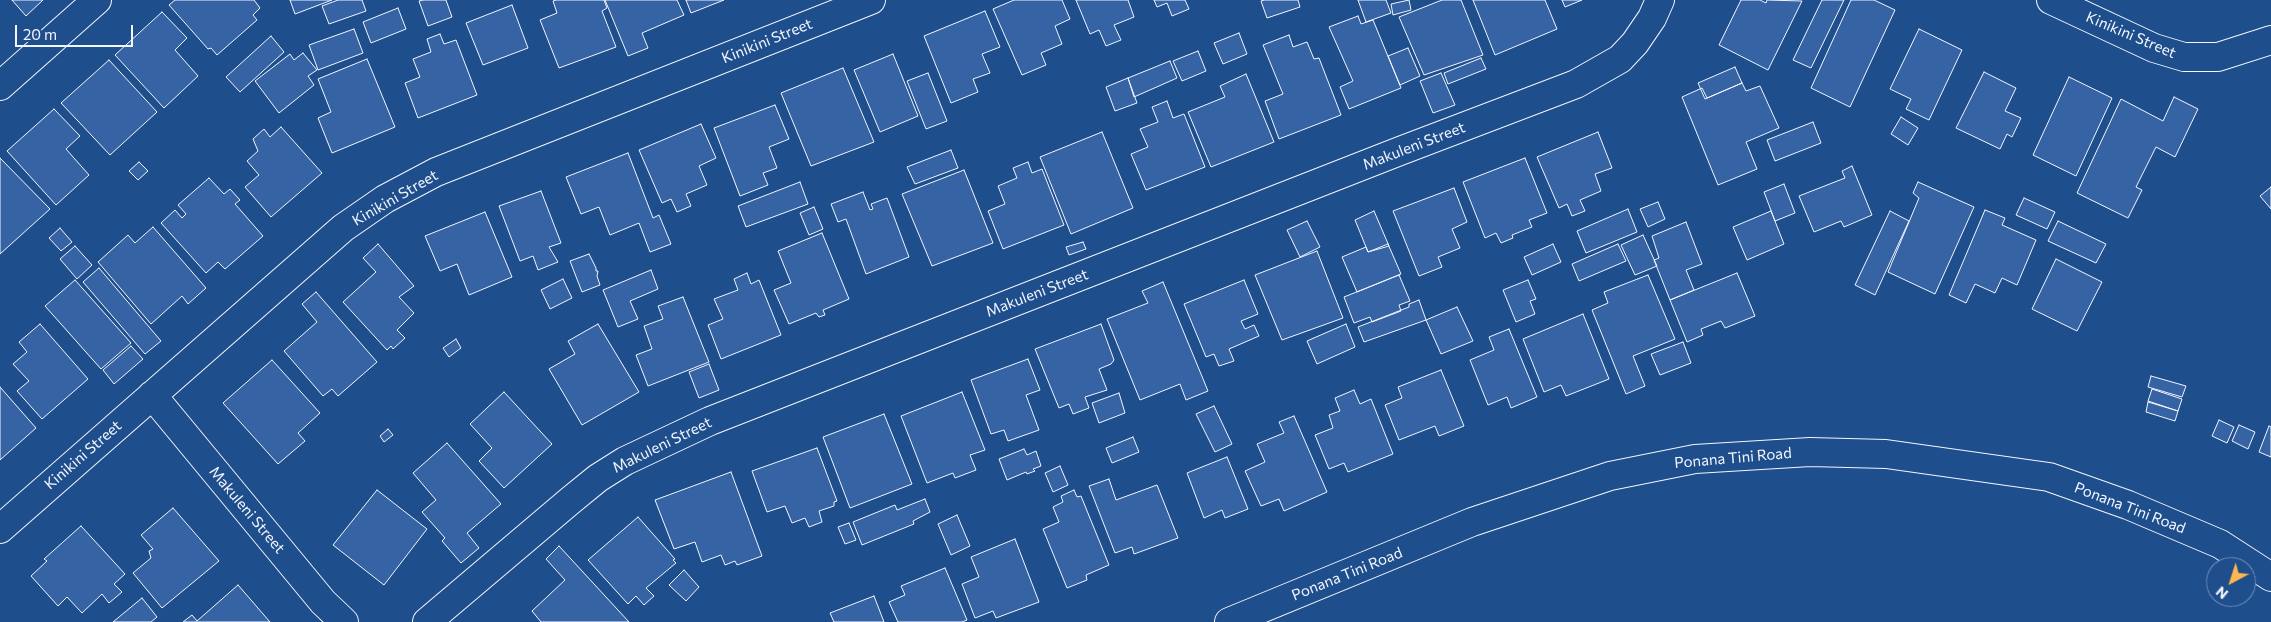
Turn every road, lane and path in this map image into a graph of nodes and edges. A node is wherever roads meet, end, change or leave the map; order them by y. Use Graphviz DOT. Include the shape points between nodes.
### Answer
graph roads {
  1 [pos="97,0"];
  2 [pos="871,0"];
  3 [pos="1660,0"];
  4 [pos="2051,0"];
  5 [pos="2271,40"];
  6 [pos="0,86"];
  7 [pos="152,395"];
  8 [pos="0,529"];
  9 [pos="2220,544"];
  10 [pos="2271,555"];
  11 [pos="2271,577"];
  12 [pos="344,622"];
  13 [pos="427,622"];
  14 [pos="1229,622"];
  1 -- 6 [label="street"];
  2 -- 7 [label="street, Kinikini Street" via="436,172 385,199 336,234"];
  3 -- 13 [label="street, Makuleni Street" via="1635,43 1620,58 1576,84 719,418 625,461 598,478"];
  4 -- 5 [label="street, Kinikini Street" via="2154,48 2184,57 2218,57"];
  7 -- 8 [label="street, Kinikini Street"];
  7 -- 12 [label="street, Makuleni Street" via="323,602"];
  9 -- 10 [label="street, Ponana Tini Road"];
  9 -- 11 [label="street, Ponana Tini Road"];
  9 -- 14 [label="street, Ponana Tini Road" via="2128,505 2049,477 1886,454 1810,452 1695,459 1610,476 1472,522"];
}
